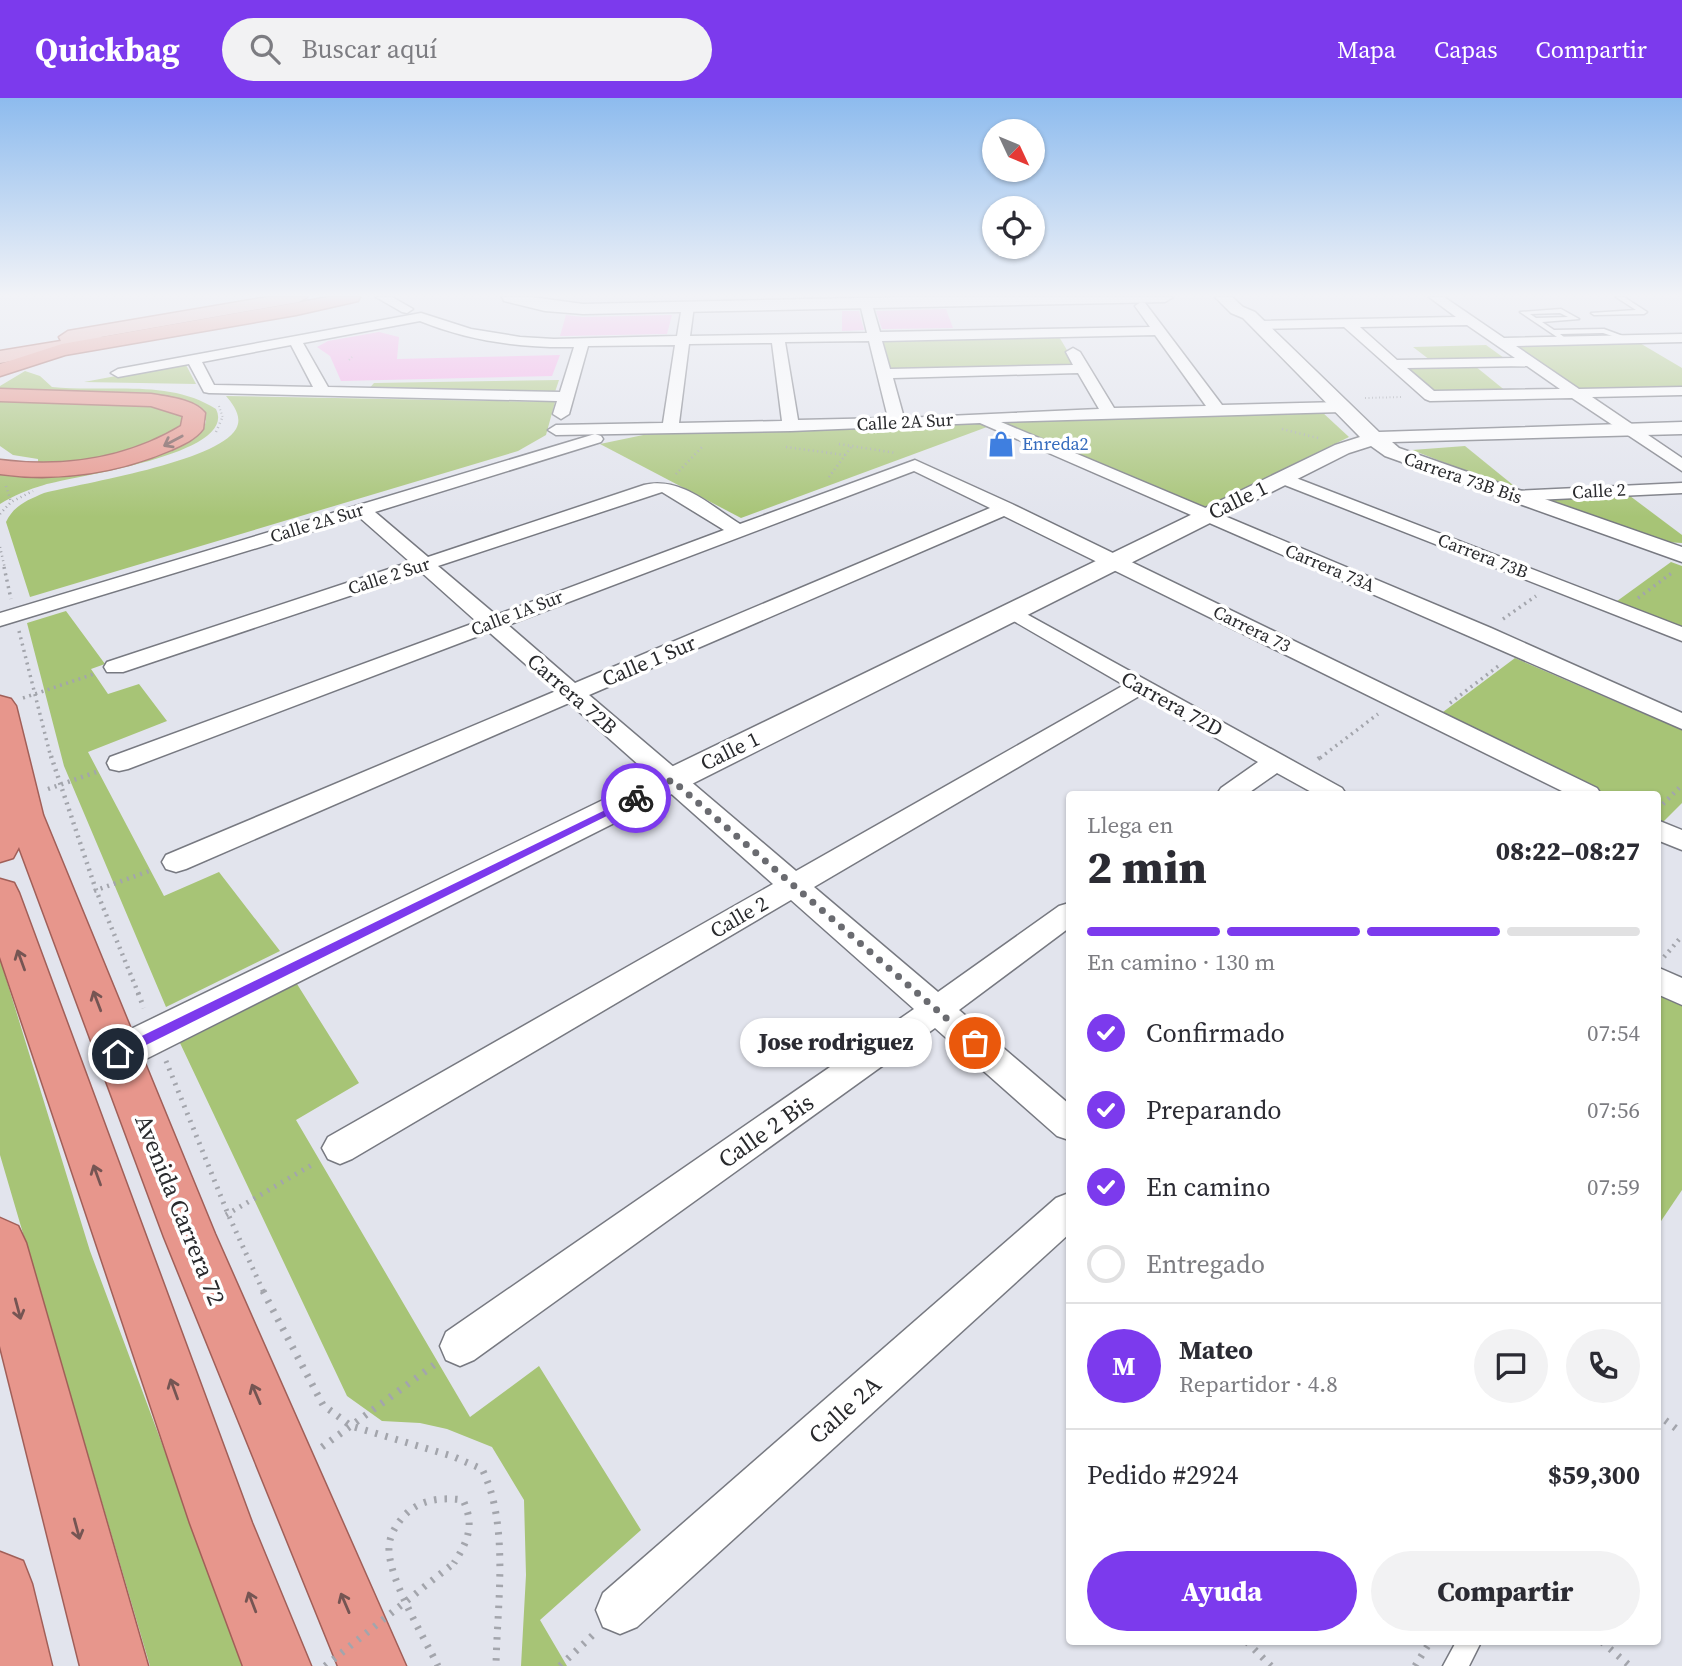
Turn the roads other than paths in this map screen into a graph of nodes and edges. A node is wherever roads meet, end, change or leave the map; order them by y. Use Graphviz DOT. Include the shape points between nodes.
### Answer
graph roads {
  1 [pos="133,370"];
  2 [pos="199,370"];
  3 [pos="311,370"];
  4 [pos="574,370"];
  5 [pos="678,370"];
  6 [pos="783,370"];
  7 [pos="883,370"];
  8 [pos="1036,370"];
  9 [pos="1084,370"];
  10 [pos="1188,370"];
  11 [pos="1305,370"];
  12 [pos="1401,370"];
  13 [pos="1543,370"];
  14 [pos="118,373"];
  15 [pos="884,374"];
  16 [pos="1682,391"];
  17 [pos="323,392"];
  18 [pos="1575,393"];
  19 [pos="0,395"];
  20 [pos="566,397"];
  21 [pos="1338,403"];
  22 [pos="1217,410"];
  23 [pos="1109,413"];
  24 [pos="978,418"];
  25 [pos="897,423"];
  26 [pos="791,426"];
  27 [pos="1682,428"];
  28 [pos="670,429"];
  29 [pos="556,430"];
  30 [pos="636,430"];
  31 [pos="1636,433"];
  32 [pos="1682,436"];
  33 [pos="1377,442"];
  34 [pos="550,453"];
  35 [pos="915,465"];
  36 [pos="1682,466"];
  37 [pos="0,467"];
  38 [pos="1283,478"];
  39 [pos="1682,488"];
  40 [pos="1516,496"];
  41 [pos="1006,508"];
  42 [pos="362,510"];
  43 [pos="1207,516"];
  44 [pos="737,530"];
  45 [pos="1682,546"];
  46 [pos="1660,547"];
  47 [pos="1682,555"];
  48 [pos="1114,561"];
  49 [pos="423,565"];
  50 [pos="1012,612"];
  51 [pos="8,617"];
  52 [pos="491,623"];
  53 [pos="1682,635"];
  54 [pos="115,667"];
  55 [pos="1139,686"];
  56 [pos="572,694"];
  57 [pos="16,700"];
  58 [pos="1682,722"];
  59 [pos="1275,762"];
  60 [pos="119,763"];
  61 [pos="672,780"];
  62 [pos="32,789"];
  63 [pos="1234,791"];
  64 [pos="1328,791"];
  65 [pos="1582,791"];
  66 [pos="1661,831"];
  67 [pos="1682,841"];
  68 [pos="0,849"];
  69 [pos="176,862"];
  70 [pos="792,886"];
  71 [pos="0,893"];
  72 [pos="1066,915"];
  73 [pos="1661,981"];
  74 [pos="1682,993"];
  75 [pos="937,1010"];
  76 [pos="137,1044"];
  77 [pos="1066,1122"];
  78 [pos="340,1148"];
  79 [pos="1066,1213"];
  80 [pos="0,1243"];
  81 [pos="460,1346"];
  82 [pos="0,1584"];
  83 [pos="620,1610"];
  84 [pos="1467,1645"];
  85 [pos="18,1666"];
  86 [pos="114,1666"];
  87 [pos="277,1666"];
  88 [pos="372,1666"];
  89 [pos="1455,1666"];
  1 -- 14 [label="street"];
  2 -- 17 [label="street" via="209,394"];
  3 -- 17 [label="street"];
  4 -- 20 [label="street"];
  5 -- 28 [label="street"];
  6 -- 26 [label="street"];
  7 -- 15 [label="street"];
  8 -- 15 [label="street"];
  9 -- 23 [label="street"];
  10 -- 22 [label="street"];
  11 -- 21 [label="street, Carrera 73B Bis"];
  12 -- 18 [label="street" via="1430,396"];
  13 -- 18 [label="street"];
  15 -- 25 [label="street"];
  16 -- 18 [label="street"];
  17 -- 20 [label="street"];
  18 -- 31 [label="street"];
  19 -- 37 [label="highway, one-way" via="163,401 194,413 195,421 192,429 164,446 117,460 48,470"];
  20 -- 29 [label="street"];
  21 -- 22 [label="street, Calle 2A Sur"];
  21 -- 33 [label="street, Carrera 73B Bis"];
  22 -- 23 [label="street, Calle 2A Sur"];
  23 -- 24 [label="street, Calle 2A Sur"];
  24 -- 25 [label="street, Calle 2A Sur"];
  24 -- 43 [label="street, Carrera 73A"];
  25 -- 26 [label="street, Calle 2A Sur"];
  26 -- 28 [label="street, Calle 2A Sur"];
  27 -- 31 [label="street, Calle 1"];
  28 -- 30 [label="street, Calle 2A Sur"];
  29 -- 30 [label="street, Calle 2A Sur"];
  29 -- 34 [label="street"];
  30 -- 34 [label="street, Calle 2A Sur"];
  31 -- 32 [label="street, Calle 1"];
  31 -- 33 [label="street, Calle 1"];
  31 -- 36 [label="street"];
  33 -- 38 [label="street, Calle 1" via="1342,449"];
  33 -- 40 [label="street, Carrera 73B Bis" via="1409,459"];
  34 -- 42 [label="street, Calle 2A Sur"];
  35 -- 41 [label="street, Carrera 73"];
  35 -- 44 [label="street, Calle 1A Sur"];
  38 -- 43 [label="street, Calle 1"];
  38 -- 53 [label="street, Carrera 73B"];
  39 -- 40 [label="street, Calle 2"];
  40 -- 46 [label="street, Carrera 73B Bis"];
  41 -- 48 [label="street, Carrera 73"];
  41 -- 56 [label="street, Calle 1 Sur"];
  42 -- 49 [label="street, Carrera 72B"];
  42 -- 51 [label="street, Calle 2A Sur"];
  43 -- 48 [label="street, Calle 1"];
  43 -- 58 [label="street, Carrera 73A"];
  44 -- 49 [label="street, Calle 2 Sur" via="663,487"];
  44 -- 52 [label="street, Calle 1A Sur"];
  45 -- 46 [label="street"];
  46 -- 47 [label="street, Carrera 73B Bis"];
  48 -- 50 [label="street, Calle 1"];
  48 -- 65 [label="street, Carrera 73"];
  49 -- 52 [label="street, Carrera 72B"];
  49 -- 54 [label="street, Calle 2 Sur"];
  50 -- 55 [label="street, Carrera 72D"];
  50 -- 61 [label="street, Calle 1"];
  52 -- 56 [label="street, Carrera 72B"];
  52 -- 60 [label="street, Calle 1A Sur"];
  55 -- 59 [label="street, Carrera 72D"];
  55 -- 70 [label="street, Calle 2"];
  56 -- 61 [label="street, Carrera 72B"];
  56 -- 69 [label="street, Calle 1 Sur"];
  57 -- 62 [label="highway, Avenida Carrera 72"];
  59 -- 63 [label="street"];
  59 -- 64 [label="street, Carrera 72D"];
  61 -- 70 [label="street, Carrera 72B"];
  61 -- 76 [label="street, Calle 1"];
  62 -- 68 [label="highway"];
  76 -- 62 [label="highway, Avenida Carrera 72, one-way"];
  66 -- 67 [label="street"];
  70 -- 75 [label="street, Carrera 72B"];
  70 -- 78 [label="street, Calle 2"];
  87 -- 71 [label="highway, one-way" via="221,1523"];
  72 -- 75 [label="street, Calle 2 Bis"];
  73 -- 74 [label="street"];
  75 -- 77 [label="street, Carrera 72B"];
  75 -- 81 [label="street, Calle 2 Bis"];
  88 -- 76 [label="highway, Avenida Carrera 72, one-way" via="289,1473 209,1225"];
  79 -- 83 [label="street, Calle 2A"];
  80 -- 86 [label="highway, one-way"];
  82 -- 85 [label="highway"];
  84 -- 89 [label="lane"];
}
